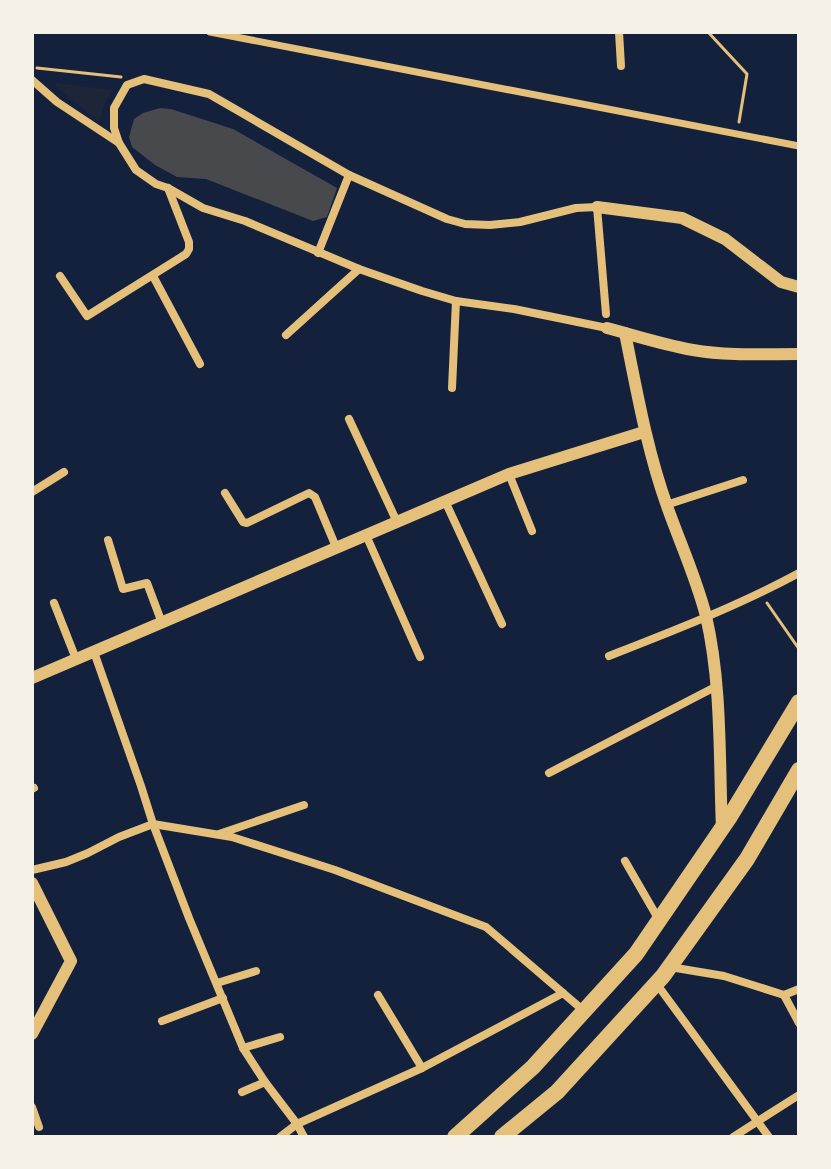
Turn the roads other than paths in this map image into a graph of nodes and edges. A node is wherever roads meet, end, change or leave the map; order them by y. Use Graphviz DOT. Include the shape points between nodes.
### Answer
graph roads {
  1 [pos="210,32"];
  2 [pos="619,32"];
  3 [pos="621,66"];
  4 [pos="32,80"];
  5 [pos="119,143"];
  6 [pos="799,146"];
  7 [pos="349,175"];
  8 [pos="168,188"];
  9 [pos="597,207"];
  10 [pos="318,253"];
  11 [pos="359,269"];
  12 [pos="60,276"];
  13 [pos="153,276"];
  14 [pos="799,287"];
  15 [pos="456,301"];
  16 [pos="606,314"];
  17 [pos="607,328"];
  18 [pos="625,333"];
  19 [pos="286,335"];
  20 [pos="799,354"];
  21 [pos="200,364"];
  22 [pos="452,388"];
  23 [pos="349,419"];
  24 [pos="644,432"];
  25 [pos="64,472"];
  26 [pos="509,474"];
  27 [pos="743,480"];
  28 [pos="32,492"];
  29 [pos="225,493"];
  30 [pos="445,501"];
  31 [pos="666,505"];
  32 [pos="397,522"];
  33 [pos="532,531"];
  34 [pos="366,535"];
  35 [pos="108,540"];
  36 [pos="336,547"];
  37 [pos="799,573"];
  38 [pos="54,603"];
  39 [pos="706,617"];
  40 [pos="162,623"];
  41 [pos="502,624"];
  42 [pos="94,652"];
  43 [pos="609,656"];
  44 [pos="420,657"];
  45 [pos="76,659"];
  46 [pos="32,678"];
  47 [pos="717,686"];
  48 [pos="799,702"];
  49 [pos="799,770"];
  50 [pos="549,773"];
  51 [pos="304,805"];
  52 [pos="153,824"];
  53 [pos="722,829"];
  54 [pos="218,834"];
  55 [pos="625,861"];
  56 [pos="32,870"];
  57 [pos="32,883"];
  58 [pos="660,921"];
  59 [pos="669,967"];
  60 [pos="256,971"];
  61 [pos="217,983"];
  62 [pos="656,983"];
  63 [pos="799,989"];
  64 [pos="563,993"];
  65 [pos="378,995"];
  66 [pos="784,995"];
  67 [pos="223,998"];
  68 [pos="584,1011"];
  69 [pos="162,1021"];
  70 [pos="799,1023"];
  71 [pos="32,1034"];
  72 [pos="280,1037"];
  73 [pos="243,1048"];
  74 [pos="422,1068"];
  75 [pos="265,1082"];
  76 [pos="242,1092"];
  77 [pos="799,1095"];
  78 [pos="32,1107"];
  79 [pos="758,1120"];
  80 [pos="297,1124"];
  81 [pos="39,1127"];
  82 [pos="280,1137"];
  83 [pos="304,1137"];
  84 [pos="455,1137"];
  85 [pos="502,1137"];
  86 [pos="733,1137"];
  87 [pos="769,1137"];
  1 -- 6 [label="street"];
  2 -- 3 [label="street"];
  4 -- 5 [label="street"];
  5 -- 7 [label="street" via="114,108 127,85 144,79 209,94"];
  5 -- 8 [label="street" via="136,170"];
  7 -- 9 [label="street" via="465,224 520,222"];
  7 -- 10 [label="street"];
  8 -- 10 [label="street" via="203,208"];
  8 -- 13 [label="street" via="189,249"];
  9 -- 14 [label="street" via="682,218 725,239 781,282"];
  9 -- 16 [label="street"];
  10 -- 11 [label="street"];
  11 -- 15 [label="street"];
  11 -- 19 [label="street"];
  12 -- 13 [label="street" via="87,316"];
  13 -- 21 [label="street"];
  15 -- 17 [label="street"];
  15 -- 22 [label="street"];
  17 -- 18 [label="street"];
  18 -- 20 [label="street" via="696,351"];
  18 -- 24 [label="street"];
  23 -- 32 [label="street"];
  24 -- 26 [label="street"];
  24 -- 31 [label="street"];
  25 -- 28 [label="street"];
  26 -- 30 [label="street"];
  26 -- 33 [label="street"];
  27 -- 31 [label="street"];
  29 -- 36 [label="street" via="247,523 311,493"];
  30 -- 32 [label="street"];
  30 -- 41 [label="street"];
  31 -- 39 [label="street"];
  32 -- 34 [label="street"];
  34 -- 36 [label="street"];
  34 -- 44 [label="street"];
  35 -- 40 [label="street" via="123,589 147,583"];
  36 -- 40 [label="street"];
  37 -- 39 [label="street"];
  38 -- 45 [label="street"];
  39 -- 43 [label="street"];
  39 -- 47 [label="street"];
  40 -- 42 [label="street"];
  42 -- 45 [label="street"];
  42 -- 52 [label="street"];
  45 -- 46 [label="street"];
  47 -- 50 [label="street"];
  47 -- 53 [label="street"];
  48 -- 53 [label="main road"];
  49 -- 59 [label="main road" via="747,859"];
  51 -- 54 [label="street"];
  52 -- 54 [label="street"];
  52 -- 56 [label="street" via="77,858"];
  52 -- 61 [label="street"];
  53 -- 58 [label="main road"];
  54 -- 64 [label="street" via="335,870 486,927"];
  55 -- 58 [label="street"];
  57 -- 71 [label="street" via="71,961"];
  58 -- 68 [label="main road"];
  59 -- 62 [label="main road"];
  59 -- 66 [label="street" via="724,976"];
  60 -- 61 [label="street"];
  61 -- 67 [label="street"];
  62 -- 79 [label="street"];
  62 -- 85 [label="main road" via="557,1092"];
  63 -- 66 [label="street"];
  64 -- 68 [label="street"];
  64 -- 74 [label="street"];
  65 -- 74 [label="street"];
  66 -- 70 [label="street"];
  67 -- 69 [label="street"];
  67 -- 73 [label="street"];
  68 -- 84 [label="main road" via="533,1067"];
  72 -- 73 [label="street"];
  73 -- 75 [label="street"];
  74 -- 80 [label="street"];
  75 -- 76 [label="street"];
  75 -- 80 [label="street"];
  77 -- 79 [label="street"];
  78 -- 81 [label="street"];
  79 -- 86 [label="street"];
  79 -- 87 [label="street"];
  80 -- 82 [label="street"];
  80 -- 83 [label="street"];
}
